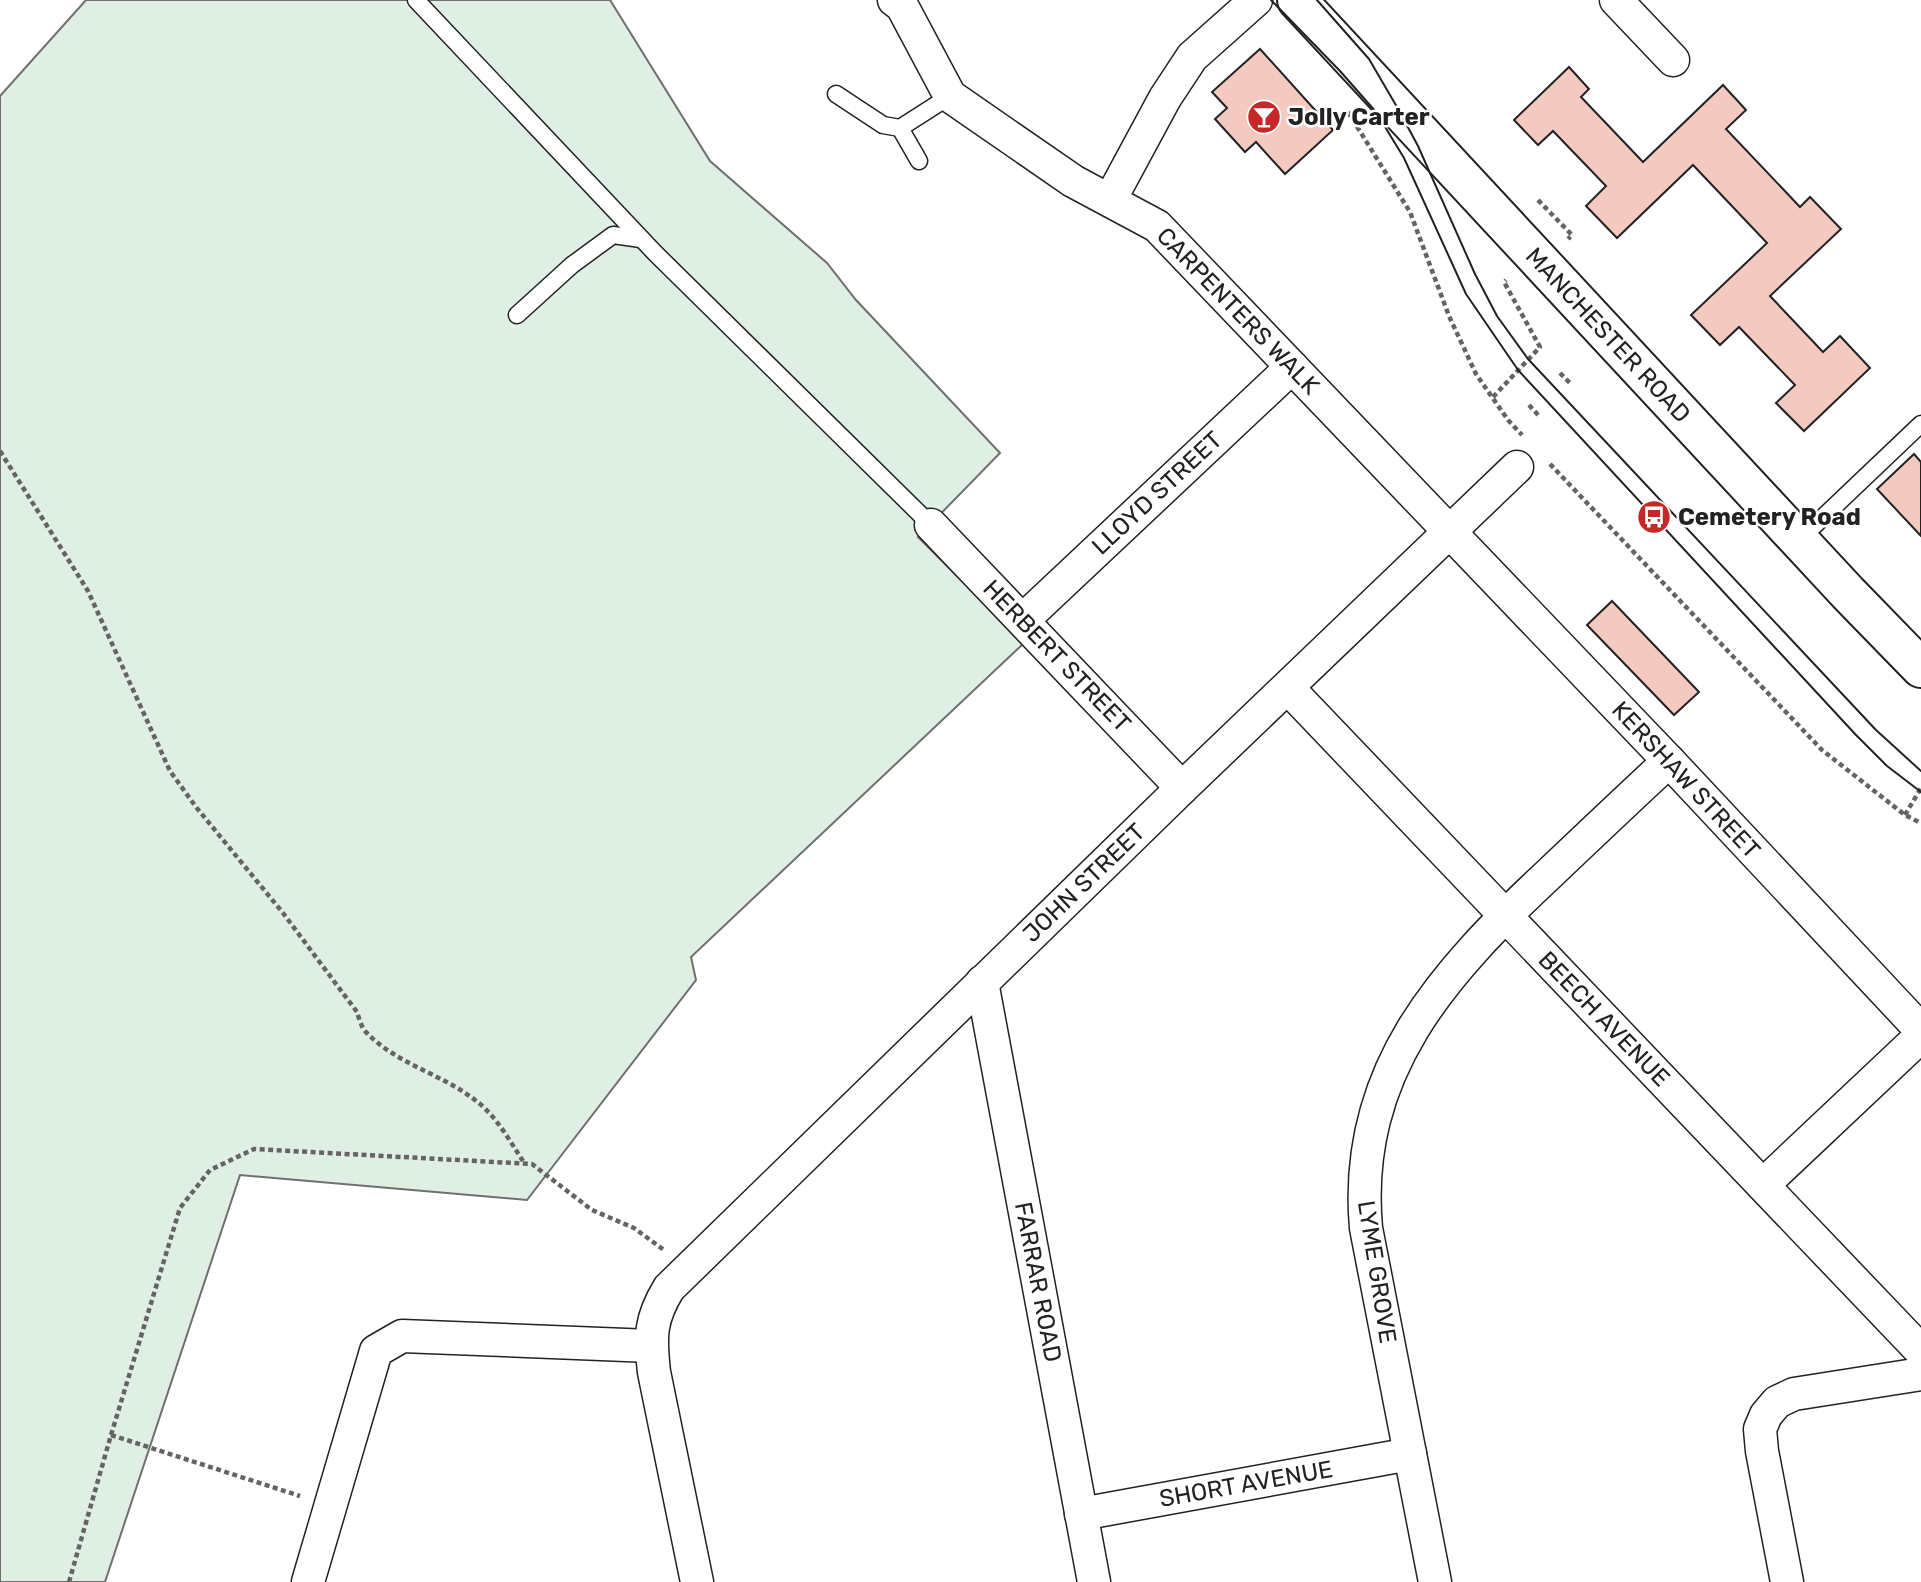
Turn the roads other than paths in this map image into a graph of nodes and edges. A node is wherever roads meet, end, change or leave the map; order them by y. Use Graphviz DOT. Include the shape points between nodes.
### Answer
graph roads {
  1 [pos="416,0"];
  2 [pos="894,0"];
  3 [pos="1256,0"];
  4 [pos="1297,0"];
  5 [pos="1616,0"];
  6 [pos="1673,60"];
  7 [pos="836,94"];
  8 [pos="950,96"];
  9 [pos="900,128"];
  10 [pos="919,161"];
  11 [pos="1110,201"];
  12 [pos="641,239"];
  13 [pos="517,315"];
  14 [pos="1292,367"];
  15 [pos="1921,424"];
  16 [pos="1529,454"];
  17 [pos="931,525"];
  18 [pos="1450,532"];
  19 [pos="1799,540"];
  20 [pos="1023,620"];
  21 [pos="1921,668"];
  22 [pos="1288,688"];
  23 [pos="1669,761"];
  24 [pos="1182,788"];
  25 [pos="1505,915"];
  26 [pos="982,982"];
  27 [pos="1921,1030"];
  28 [pos="1921,1036"];
  29 [pos="1763,1185"];
  30 [pos="651,1346"];
  31 [pos="1921,1351"];
  32 [pos="1921,1374"];
  33 [pos="1410,1454"];
  34 [pos="1081,1514"];
  35 [pos="308,1582"];
  36 [pos="696,1582"];
  37 [pos="1094,1582"];
  38 [pos="1435,1582"];
  39 [pos="1787,1582"];
  1 -- 12 [label="lane"];
  2 -- 8 [label="street, CARPENTERS WALK" via="902,6"];
  3 -- 11 [label="street" via="1192,57"];
  4 -- 19 [label="main road, MANCHESTER ROAD"];
  5 -- 6 [label="street"];
  7 -- 9 [label="lane" via="883,124"];
  8 -- 9 [label="lane"];
  8 -- 11 [label="street, CARPENTERS WALK" via="1073,181"];
  9 -- 10 [label="lane"];
  11 -- 14 [label="street, CARPENTERS WALK" via="1157,226"];
  12 -- 13 [label="lane" via="613,235"];
  12 -- 17 [label="lane"];
  14 -- 18 [label="street, CARPENTERS WALK"];
  14 -- 20 [label="street, LLOYD STREET"];
  15 -- 19 [label="lane"];
  16 -- 18 [label="street, JOHN STREET"];
  17 -- 20 [label="street, HERBERT STREET"];
  18 -- 22 [label="street, JOHN STREET"];
  18 -- 23 [label="street, KERSHAW STREET"];
  19 -- 21 [label="main road, MANCHESTER ROAD"];
  20 -- 24 [label="street, HERBERT STREET"];
  22 -- 24 [label="street, JOHN STREET"];
  22 -- 25 [label="street, BEECH AVENUE"];
  23 -- 25 [label="street, LYME GROVE"];
  23 -- 27 [label="street, KERSHAW STREET"];
  24 -- 26 [label="street, JOHN STREET"];
  25 -- 29 [label="street, BEECH AVENUE"];
  25 -- 33 [label="street, LYME GROVE" via="1440,986 1401,1047 1382,1094 1367,1160 1366,1228"];
  26 -- 30 [label="street, JOHN STREET" via="685,1270 658,1306"];
  26 -- 34 [label="street, FARRAR ROAD"];
  28 -- 29 [label="street"];
  29 -- 31 [label="street, BEECH AVENUE"];
  30 -- 35 [label="street" via="402,1336 386,1344 376,1352"];
  30 -- 36 [label="street"];
  32 -- 39 [label="street" via="1794,1394 1777,1402 1766,1415 1760,1429 1762,1451"];
  33 -- 34 [label="street, SHORT AVENUE"];
  33 -- 38 [label="street, LYME GROVE"];
  34 -- 37 [label="street, FARRAR ROAD"];
}
